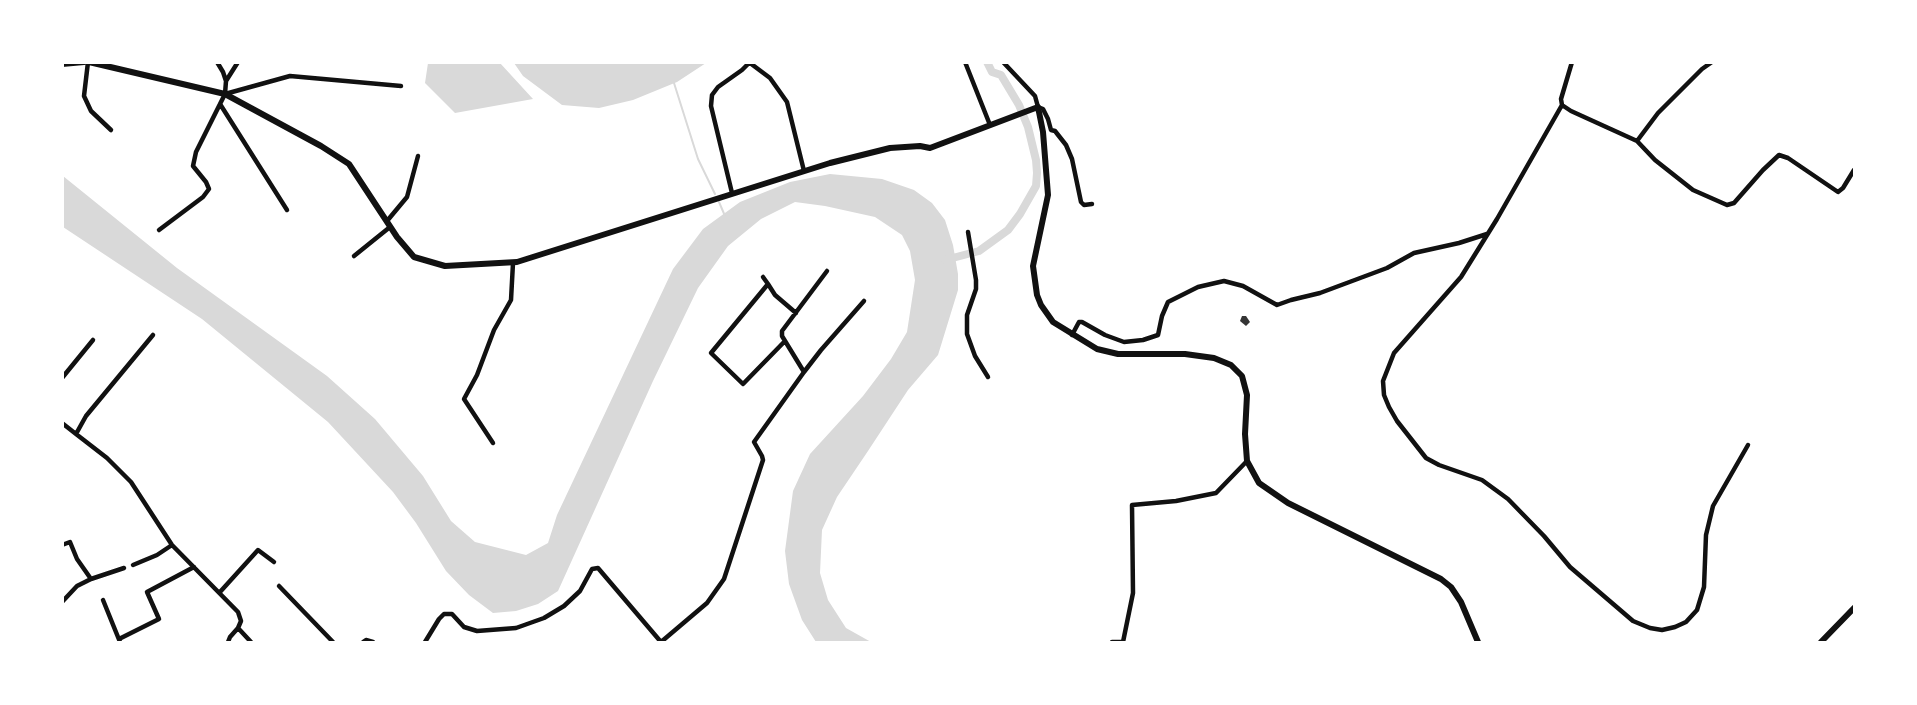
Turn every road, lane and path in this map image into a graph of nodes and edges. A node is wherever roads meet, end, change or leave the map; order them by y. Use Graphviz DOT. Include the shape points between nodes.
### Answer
graph roads {
  1 [pos="87,62"];
  2 [pos="217,62"];
  3 [pos="238,62"];
  4 [pos="965,62"];
  5 [pos="1003,62"];
  6 [pos="1572,62"];
  7 [pos="1712,62"];
  8 [pos="750,63"];
  9 [pos="62,64"];
  10 [pos="226,81"];
  11 [pos="401,86"];
  12 [pos="225,94"];
  13 [pos="220,104"];
  14 [pos="1562,104"];
  15 [pos="1038,108"];
  16 [pos="990,125"];
  17 [pos="111,130"];
  18 [pos="1637,141"];
  19 [pos="418,156"];
  20 [pos="1854,170"];
  21 [pos="804,171"];
  22 [pos="732,193"];
  23 [pos="1092,204"];
  24 [pos="287,210"];
  25 [pos="389,224"];
  26 [pos="159,230"];
  27 [pos="968,232"];
  28 [pos="1487,234"];
  29 [pos="354,256"];
  30 [pos="513,263"];
  31 [pos="828,271"];
  32 [pos="763,277"];
  33 [pos="768,284"];
  34 [pos="864,301"];
  35 [pos="796,313"];
  36 [pos="153,335"];
  37 [pos="1072,335"];
  38 [pos="93,340"];
  39 [pos="785,342"];
  40 [pos="804,372"];
  41 [pos="988,377"];
  42 [pos="62,378"];
  43 [pos="62,423"];
  44 [pos="76,434"];
  45 [pos="493,443"];
  46 [pos="1748,445"];
  47 [pos="1247,461"];
  48 [pos="62,545"];
  49 [pos="172,545"];
  50 [pos="274,562"];
  51 [pos="133,565"];
  52 [pos="194,567"];
  53 [pos="124,568"];
  54 [pos="91,579"];
  55 [pos="280,586"];
  56 [pos="220,592"];
  57 [pos="103,600"];
  58 [pos="62,602"];
  59 [pos="1854,608"];
  60 [pos="238,628"];
  61 [pos="119,641"];
  62 [pos="228,642"];
  63 [pos="251,642"];
  64 [pos="333,642"];
  65 [pos="363,642"];
  66 [pos="373,642"];
  67 [pos="425,642"];
  68 [pos="661,642"];
  69 [pos="1112,642"];
  70 [pos="1478,642"];
  71 [pos="1821,642"];
  1 -- 9 [label="main road"];
  1 -- 12 [label="main road"];
  1 -- 17 [label="street" via="84,96 91,111"];
  2 -- 10 [label="street"];
  3 -- 10 [label="street"];
  4 -- 16 [label="street"];
  5 -- 15 [label="street" via="1035,96"];
  6 -- 14 [label="street"];
  7 -- 18 [label="street" via="1658,113"];
  8 -- 21 [label="street" via="770,78 787,102"];
  8 -- 22 [label="street" via="712,95 711,106"];
  10 -- 12 [label="street"];
  11 -- 12 [label="street" via="290,76"];
  12 -- 13 [label="street"];
  12 -- 25 [label="main road" via="349,164"];
  13 -- 24 [label="street"];
  13 -- 26 [label="street" via="196,152 193,166 209,189"];
  14 -- 18 [label="street"];
  14 -- 28 [label="street"];
  15 -- 16 [label="main road"];
  15 -- 23 [label="street" via="1043,109 1051,130 1066,145 1081,202"];
  15 -- 37 [label="main road" via="1048,195 1034,266 1037,295 1053,322"];
  16 -- 21 [label="main road" via="930,148 879,150"];
  18 -- 20 [label="street" via="1655,160 1694,190 1727,205 1734,203 1778,155 1788,158 1838,192"];
  19 -- 25 [label="street" via="407,196"];
  21 -- 22 [label="main road"];
  22 -- 30 [label="main road"];
  25 -- 29 [label="street"];
  25 -- 30 [label="main road" via="414,257 445,266"];
  27 -- 41 [label="street" via="976,290 967,315 967,334"];
  28 -- 37 [label="street" via="1414,253 1387,268 1277,305 1243,286 1224,281 1198,287 1168,302 1158,335 1143,340 1124,342 1082,322"];
  28 -- 46 [label="street" via="1448,293 1394,353 1383,381 1388,408 1426,458 1482,480 1508,499 1570,567 1633,621 1662,630 1686,622 1697,610 1704,587 1706,534 1713,506"];
  30 -- 45 [label="street" via="511,300 464,399"];
  31 -- 35 [label="street"];
  32 -- 33 [label="street"];
  33 -- 35 [label="street" via="775,295"];
  33 -- 39 [label="street" via="711,353 743,384"];
  34 -- 40 [label="street"];
  35 -- 39 [label="street" via="782,330"];
  36 -- 44 [label="street" via="86,416"];
  37 -- 47 [label="main road" via="1096,349 1118,354 1185,354 1214,358 1231,365 1242,376 1247,395"];
  38 -- 42 [label="street"];
  39 -- 40 [label="street"];
  40 -- 68 [label="street" via="754,442 763,460 724,579 707,603"];
  43 -- 44 [label="street"];
  44 -- 49 [label="street" via="131,482"];
  47 -- 69 [label="street" via="1216,493 1132,505 1133,593 1123,642"];
  47 -- 70 [label="main road" via="1259,483 1288,503 1446,583 1461,602"];
  48 -- 54 [label="street" via="70,542"];
  49 -- 51 [label="street"];
  49 -- 52 [label="street"];
  50 -- 56 [label="street" via="258,550"];
  52 -- 56 [label="street"];
  52 -- 61 [label="street" via="147,592 159,619"];
  53 -- 54 [label="street"];
  54 -- 58 [label="street" via="78,586"];
  55 -- 64 [label="street"];
  56 -- 60 [label="street" via="238,612 241,622"];
  57 -- 61 [label="street"];
  59 -- 71 [label="main road"];
  60 -- 62 [label="street"];
  60 -- 63 [label="street"];
  65 -- 66 [label="street"];
  67 -- 68 [label="street" via="444,614 452,614 464,627 477,631 516,628 544,618 564,606 580,591 592,569 598,568"];
}
